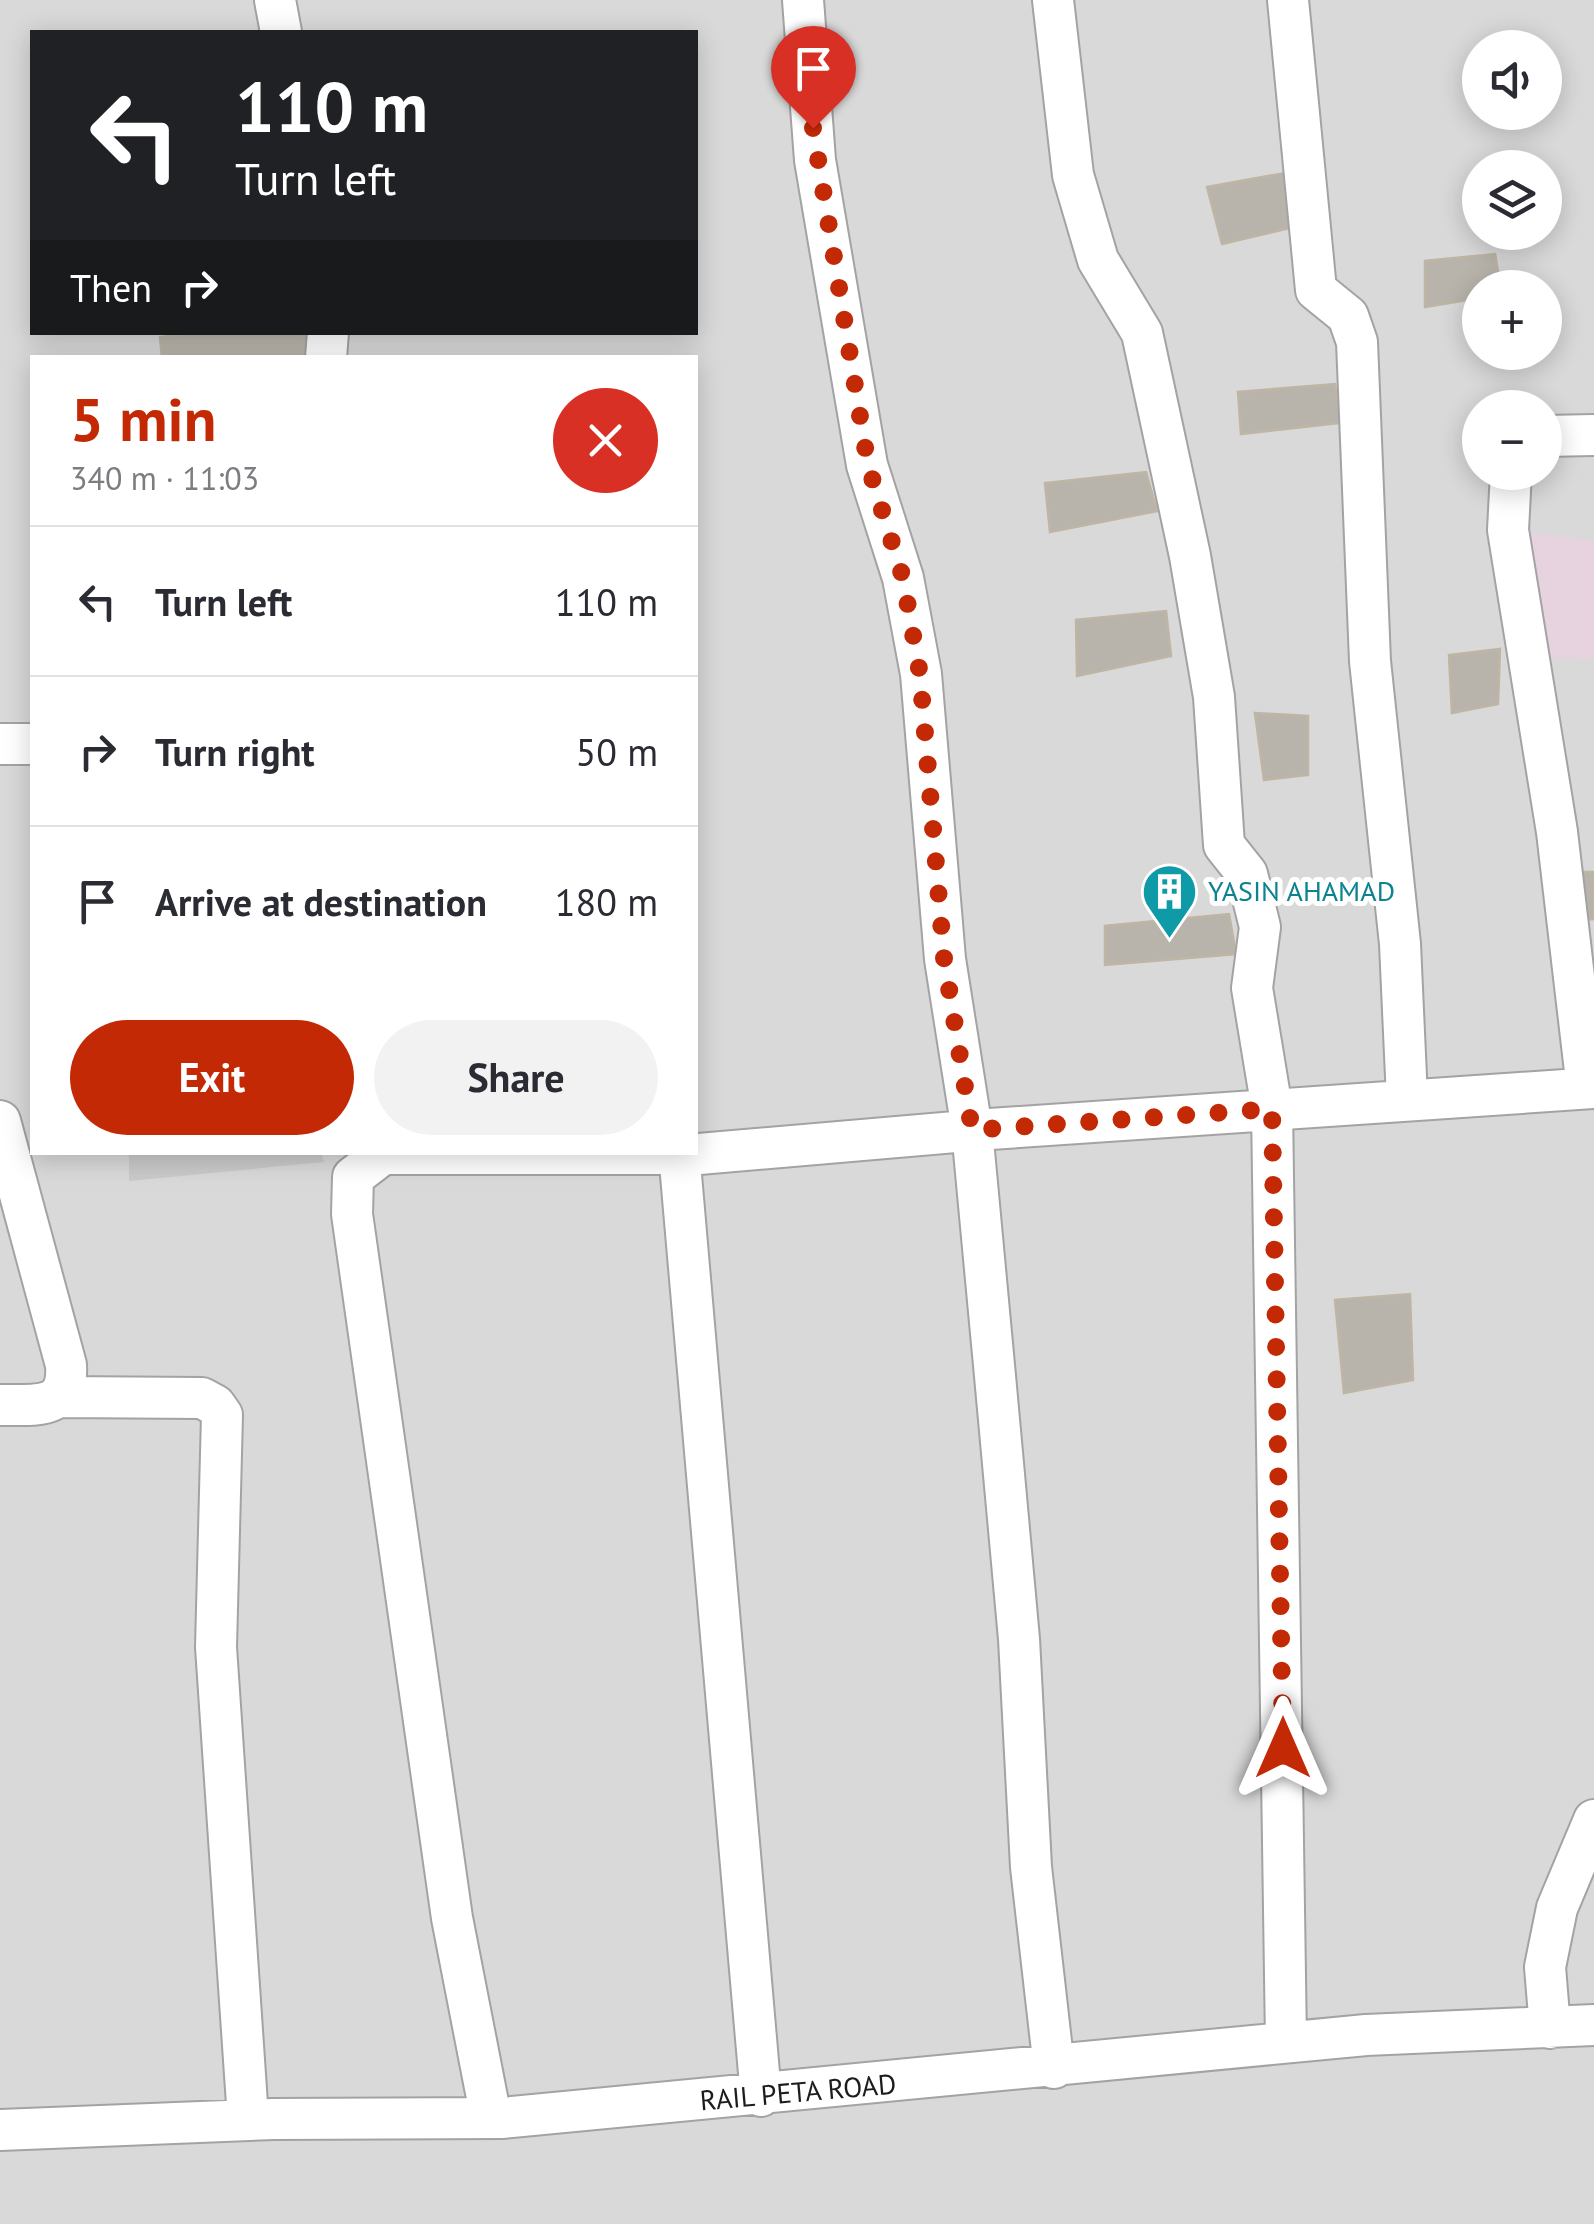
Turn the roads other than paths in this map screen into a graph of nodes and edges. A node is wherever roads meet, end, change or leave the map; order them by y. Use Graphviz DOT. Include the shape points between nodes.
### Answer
graph roads {
  1 [pos="276,0"];
  2 [pos="802,0"];
  3 [pos="1053,0"];
  4 [pos="1288,0"];
  5 [pos="281,30"];
  6 [pos="1594,435"];
  7 [pos="1562,436"];
  8 [pos="1510,490"];
  9 [pos="0,744"];
  10 [pos="30,744"];
  11 [pos="1590,1088"];
  12 [pos="1407,1099"];
  13 [pos="1272,1109"];
  14 [pos="0,1120"];
  15 [pos="972,1130"];
  16 [pos="698,1152"];
  17 [pos="380,1155"];
  18 [pos="679,1155"];
  19 [pos="60,1396"];
  20 [pos="0,1404"];
  21 [pos="1594,1820"];
  22 [pos="1594,2025"];
  23 [pos="1550,2028"];
  24 [pos="1286,2042"];
  25 [pos="1054,2068"];
  26 [pos="761,2096"];
  27 [pos="491,2118"];
  28 [pos="248,2119"];
  29 [pos="0,2130"];
  1 -- 5 [label="street"];
  2 -- 15 [label="street" via="815,160 868,465 903,578 920,674 944,958"];
  3 -- 13 [label="street" via="1072,174 1098,260 1142,333 1190,556 1214,697 1224,846 1247,874 1260,927 1252,988"];
  4 -- 12 [label="street" via="1316,290 1348,316 1358,342 1370,661 1400,944"];
  6 -- 7 [label="street"];
  8 -- 11 [label="street" via="1508,530"];
  9 -- 10 [label="street"];
  11 -- 12 [label="street"];
  12 -- 13 [label="street"];
  13 -- 15 [label="street"];
  13 -- 24 [label="street"];
  14 -- 19 [label="street" via="66,1365"];
  15 -- 16 [label="street"];
  15 -- 25 [label="street" via="1019,1639 1031,1867"];
  17 -- 27 [label="street" via="352,1177 352,1214 452,1918"];
  18 -- 26 [label="street"];
  19 -- 20 [label="street" via="43,1404"];
  19 -- 28 [label="street" via="202,1398 222,1416 216,1647"];
  21 -- 23 [label="street" via="1557,1908 1545,1966"];
  22 -- 23 [label="street, RAIL PETA ROAD"];
  23 -- 24 [label="street, RAIL PETA ROAD"];
  24 -- 25 [label="street, RAIL PETA ROAD"];
  25 -- 26 [label="street, RAIL PETA ROAD"];
  26 -- 27 [label="street, RAIL PETA ROAD"];
  27 -- 28 [label="street, RAIL PETA ROAD"];
  28 -- 29 [label="street, RAIL PETA ROAD"];
}
